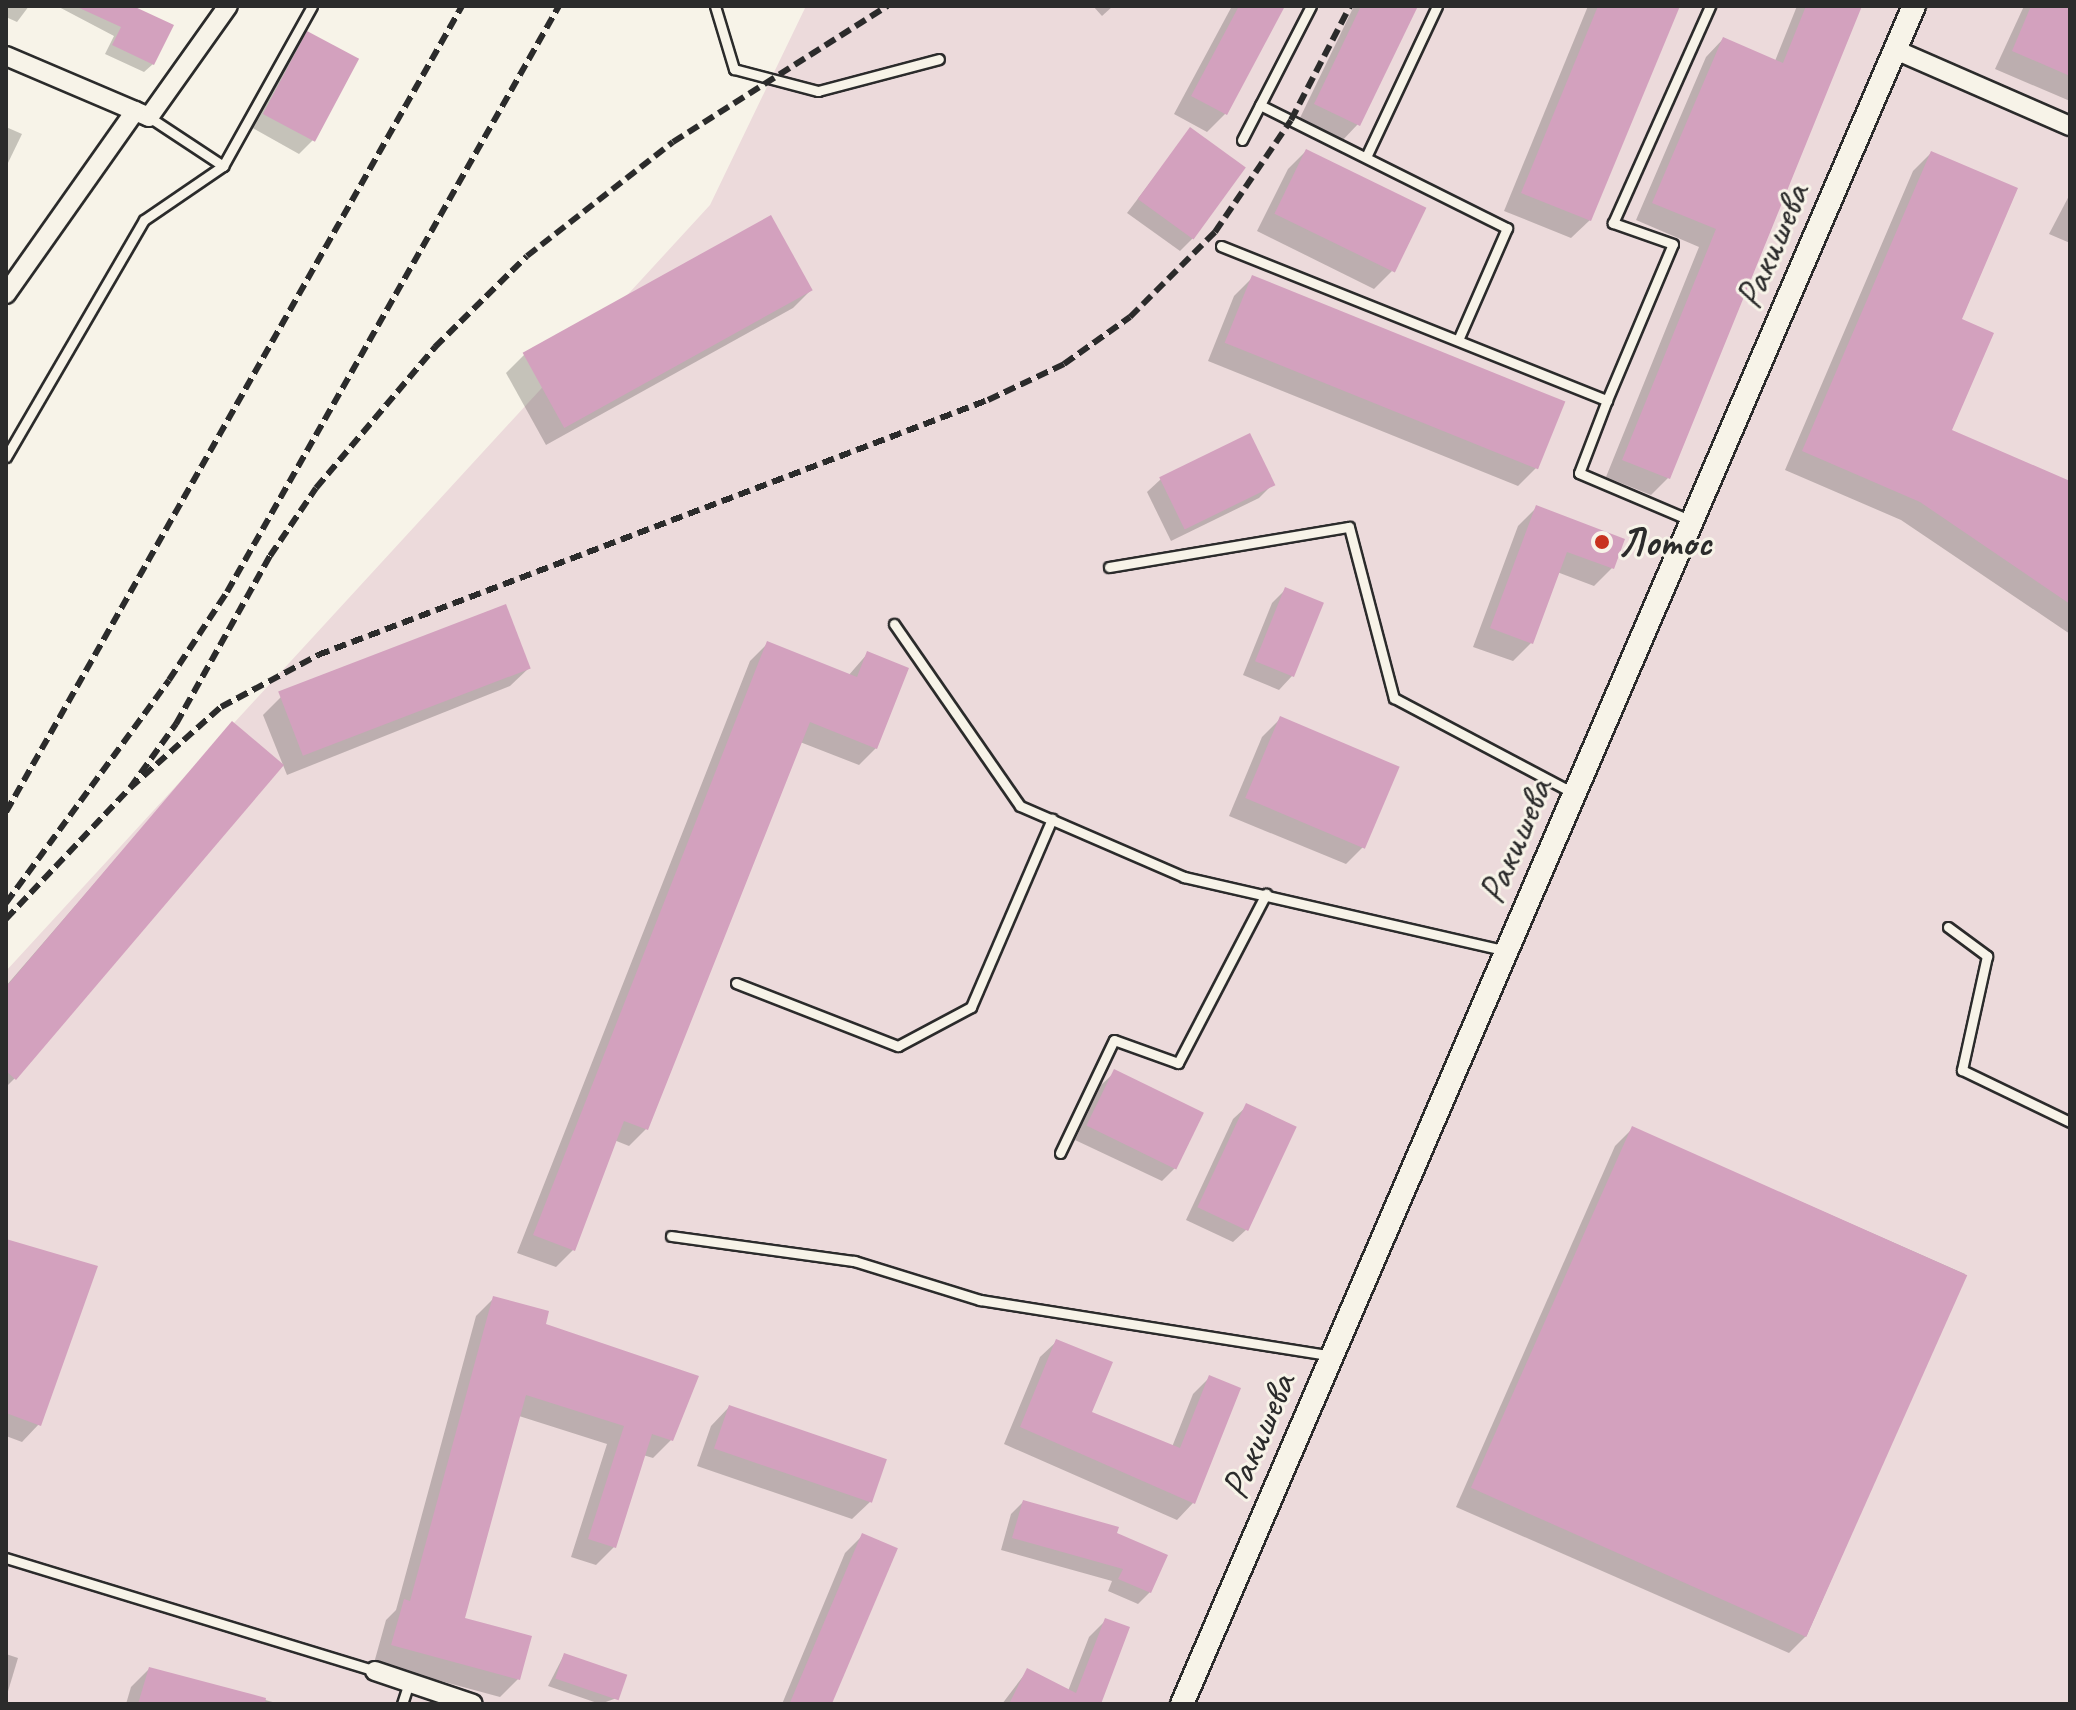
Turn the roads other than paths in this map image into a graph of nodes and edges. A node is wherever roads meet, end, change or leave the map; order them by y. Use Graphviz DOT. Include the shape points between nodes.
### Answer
graph roads {
  1 [pos="228,6"];
  2 [pos="312,6"];
  3 [pos="715,6"];
  4 [pos="1311,6"];
  5 [pos="1437,6"];
  6 [pos="1710,6"];
  7 [pos="1914,6"];
  8 [pos="1896,50"];
  9 [pos="6,56"];
  10 [pos="939,59"];
  11 [pos="1260,105"];
  12 [pos="142,114"];
  13 [pos="2070,126"];
  14 [pos="1242,140"];
  15 [pos="1366,157"];
  16 [pos="223,166"];
  17 [pos="1221,246"];
  18 [pos="6,294"];
  19 [pos="1458,340"];
  20 [pos="1607,400"];
  21 [pos="6,457"];
  22 [pos="1692,521"];
  23 [pos="1109,567"];
  24 [pos="894,624"];
  25 [pos="1575,794"];
  26 [pos="1052,819"];
  27 [pos="1266,894"];
  28 [pos="1948,927"];
  29 [pos="1506,951"];
  30 [pos="736,983"];
  31 [pos="2070,1122"];
  32 [pos="1060,1153"];
  33 [pos="671,1236"];
  34 [pos="1332,1356"];
  35 [pos="6,1558"];
  36 [pos="375,1671"];
  37 [pos="409,1682"];
  38 [pos="402,1704"];
  39 [pos="473,1704"];
  40 [pos="1182,1704"];
  1 -- 12 [label="street"];
  2 -- 16 [label="lane"];
  3 -- 10 [label="lane" via="734,69 818,91"];
  4 -- 11 [label="lane"];
  5 -- 15 [label="lane"];
  6 -- 20 [label="lane" via="1613,223 1673,244"];
  7 -- 8 [label="street, Ракишева"];
  8 -- 13 [label="street"];
  8 -- 22 [label="street, Ракишева"];
  9 -- 12 [label="street"];
  11 -- 14 [label="lane"];
  11 -- 15 [label="lane"];
  12 -- 16 [label="lane"];
  12 -- 18 [label="street"];
  15 -- 19 [label="lane" via="1507,228"];
  16 -- 21 [label="lane" via="144,220"];
  17 -- 19 [label="lane"];
  19 -- 20 [label="lane"];
  20 -- 22 [label="lane" via="1579,473"];
  22 -- 25 [label="street, Ракишева"];
  23 -- 25 [label="lane" via="1349,527 1394,698"];
  24 -- 26 [label="lane" via="1020,806"];
  25 -- 29 [label="street, Ракишева"];
  26 -- 27 [label="lane" via="1184,877"];
  26 -- 30 [label="lane" via="971,1007 898,1046"];
  27 -- 29 [label="lane"];
  27 -- 32 [label="lane" via="1178,1063 1114,1040"];
  28 -- 31 [label="lane" via="1987,955 1962,1070"];
  29 -- 34 [label="street, Ракишева"];
  33 -- 34 [label="lane" via="854,1261 980,1300"];
  34 -- 40 [label="street, Ракишева"];
  35 -- 36 [label="lane"];
  36 -- 37 [label="street"];
  37 -- 38 [label="lane"];
  37 -- 39 [label="street"];
}
